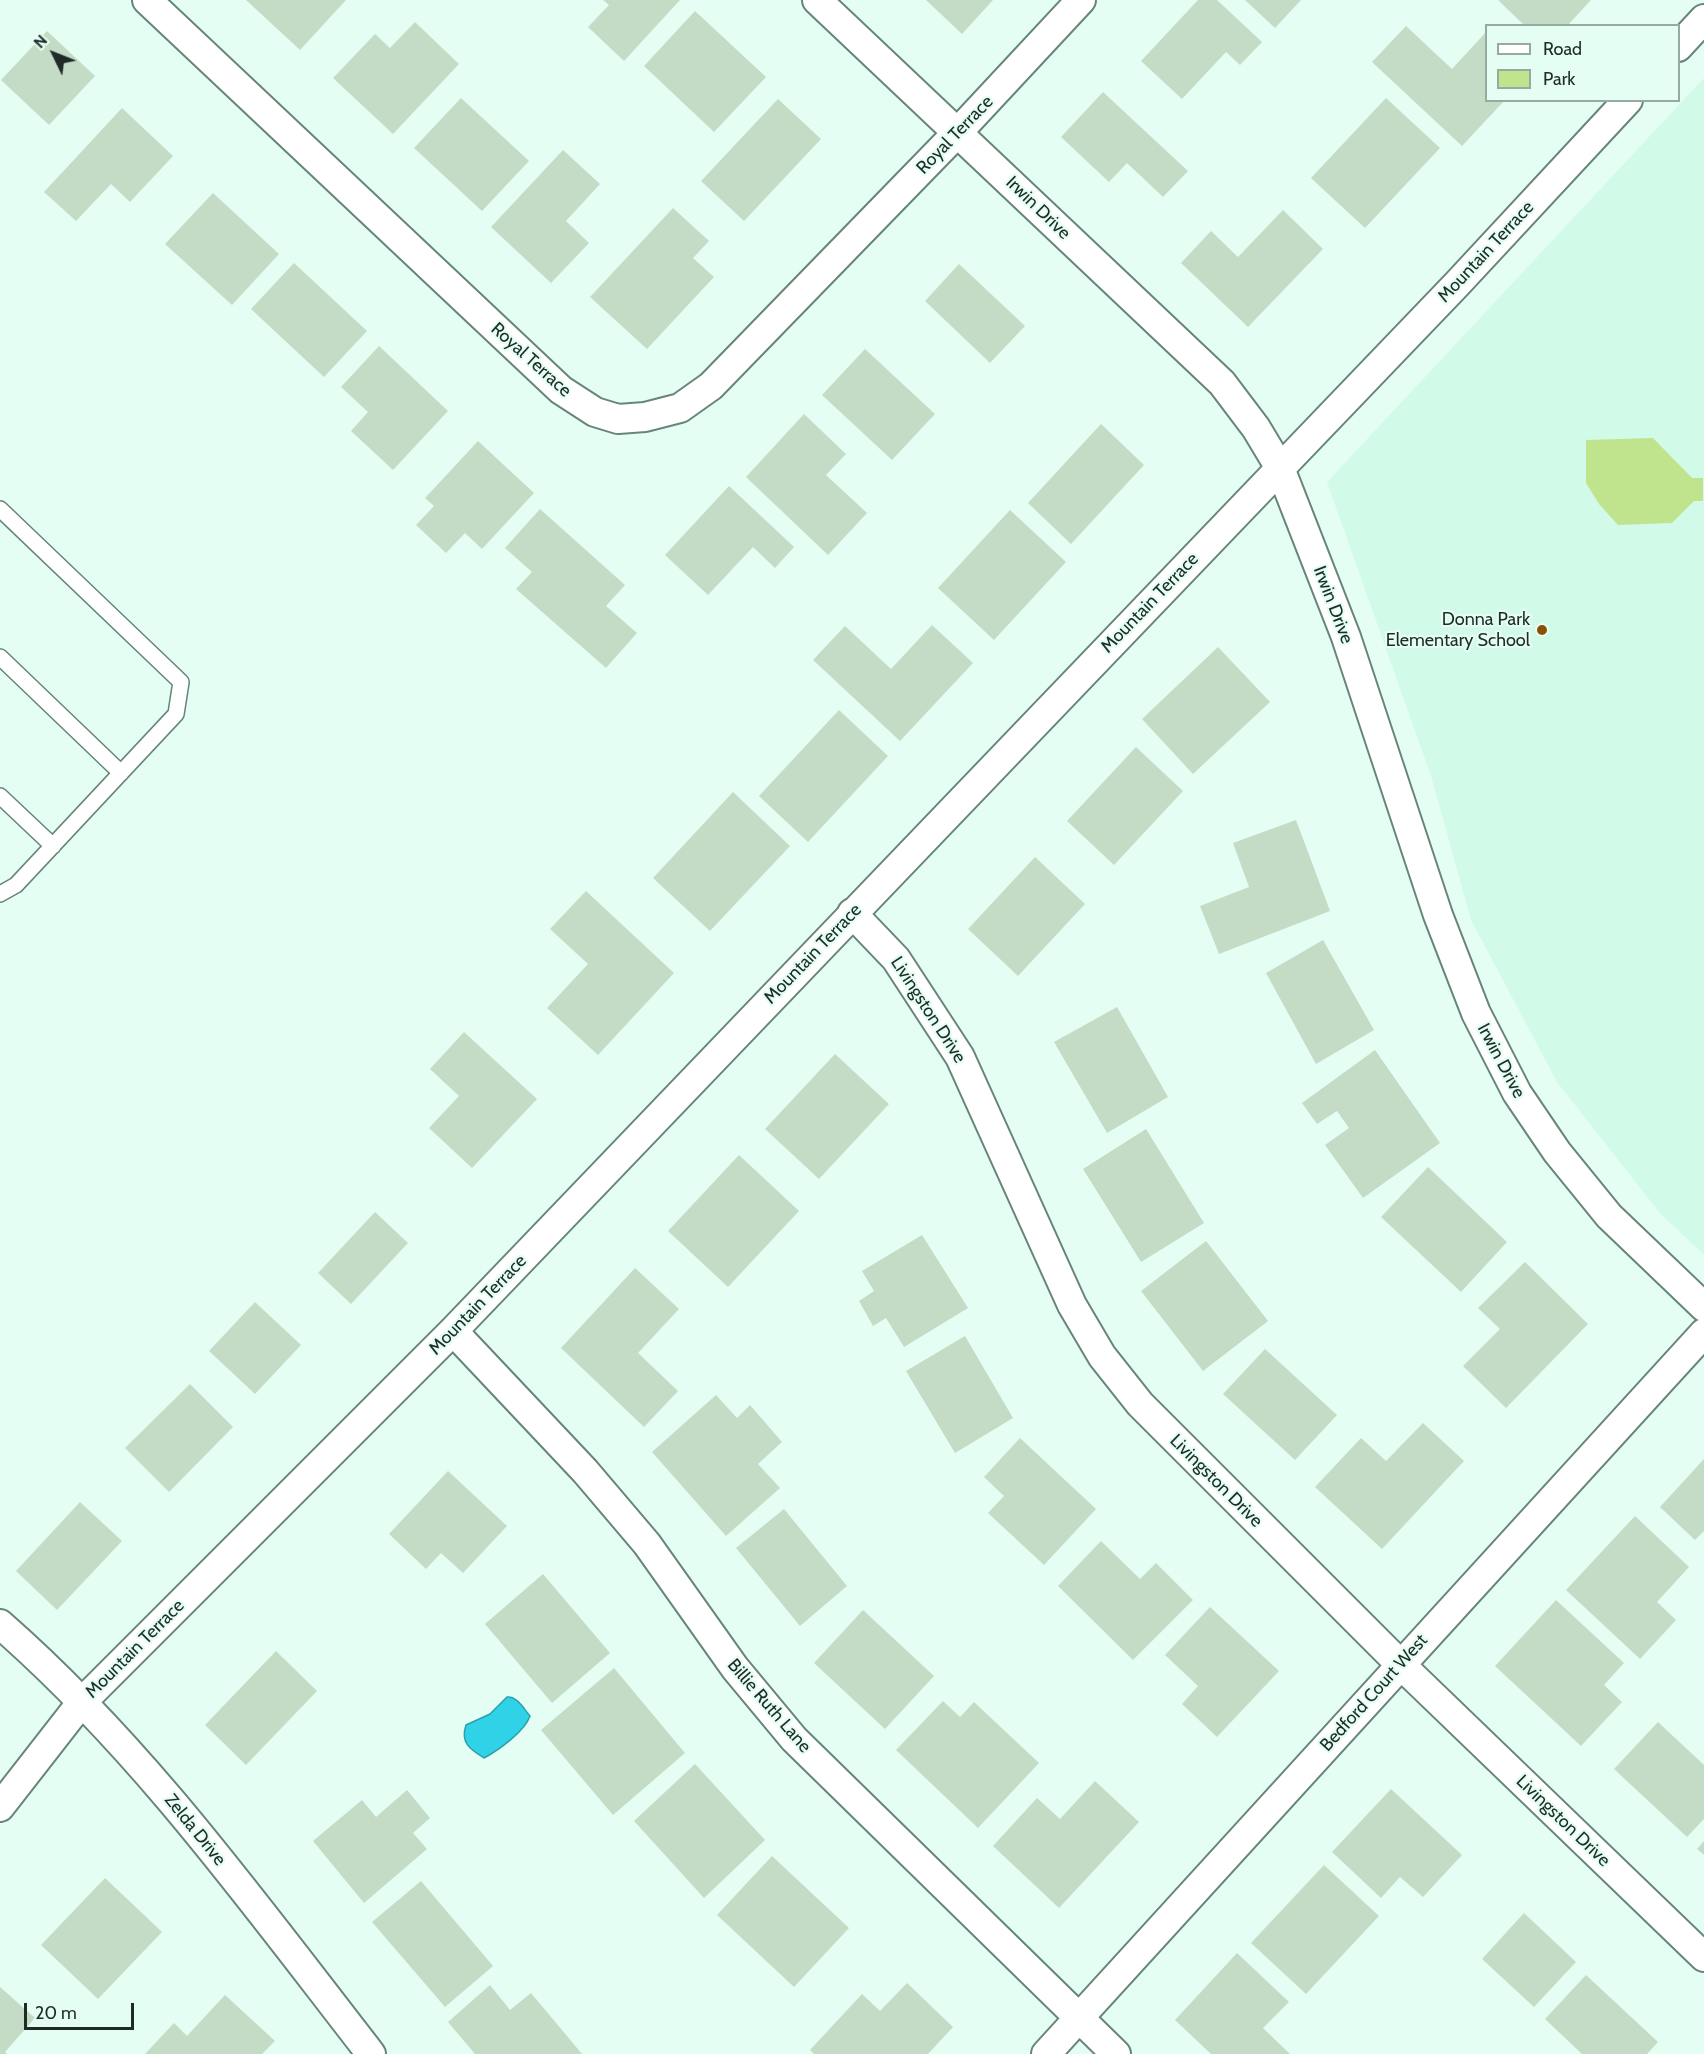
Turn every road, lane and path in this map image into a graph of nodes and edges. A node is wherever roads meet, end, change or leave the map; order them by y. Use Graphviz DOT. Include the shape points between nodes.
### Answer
graph roads {
  1 [pos="147,0"];
  2 [pos="817,0"];
  3 [pos="1081,0"];
  4 [pos="1704,19"];
  5 [pos="1680,44"];
  6 [pos="1626,102"];
  7 [pos="958,132"];
  8 [pos="1280,468"];
  9 [pos="0,509"];
  10 [pos="0,657"];
  11 [pos="121,773"];
  12 [pos="0,796"];
  13 [pos="53,846"];
  14 [pos="0,894"];
  15 [pos="852,914"];
  16 [pos="1704,1307"];
  17 [pos="453,1331"];
  18 [pos="1704,1333"];
  19 [pos="0,1624"];
  20 [pos="1400,1664"];
  21 [pos="81,1702"];
  22 [pos="0,1807"];
  23 [pos="1704,1957"];
  24 [pos="1079,2018"];
  25 [pos="371,2054"];
  26 [pos="1046,2054"];
  27 [pos="1116,2054"];
  1 -- 7 [label="street, Royal Terrace" via="561,390 595,412 618,418 645,417 680,408 711,386"];
  2 -- 7 [label="street, Irwin Drive"];
  3 -- 7 [label="street, Royal Terrace"];
  4 -- 5 [label="street"];
  6 -- 8 [label="street, Mountain Terrace"];
  7 -- 8 [label="street, Irwin Drive" via="1222,383"];
  8 -- 15 [label="street, Mountain Terrace"];
  8 -- 16 [label="street, Irwin Drive" via="1346,638 1438,915 1476,1012 1517,1093 1557,1152 1609,1216"];
  9 -- 11 [label="lane" via="181,682 176,714"];
  10 -- 11 [label="lane"];
  11 -- 13 [label="lane"];
  12 -- 13 [label="lane"];
  13 -- 14 [label="lane" via="16,885"];
  15 -- 17 [label="street, Mountain Terrace"];
  15 -- 20 [label="street, Livingston Drive" via="896,958 960,1057 1072,1305 1102,1356 1140,1404"];
  17 -- 21 [label="street, Mountain Terrace"];
  17 -- 24 [label="street, Billie Ruth Lane" via="647,1544 735,1668 794,1739"];
  18 -- 20 [label="street, Bedford Court West"];
  19 -- 21 [label="street, Zelda Drive"];
  20 -- 23 [label="street, Livingston Drive"];
  20 -- 24 [label="street, Bedford Court West"];
  21 -- 22 [label="street, Mountain Terrace"];
  21 -- 25 [label="street, Zelda Drive" via="180,1809"];
  24 -- 26 [label="street, Bedford Court West"];
  24 -- 27 [label="street, Billie Ruth Lane"];
}
